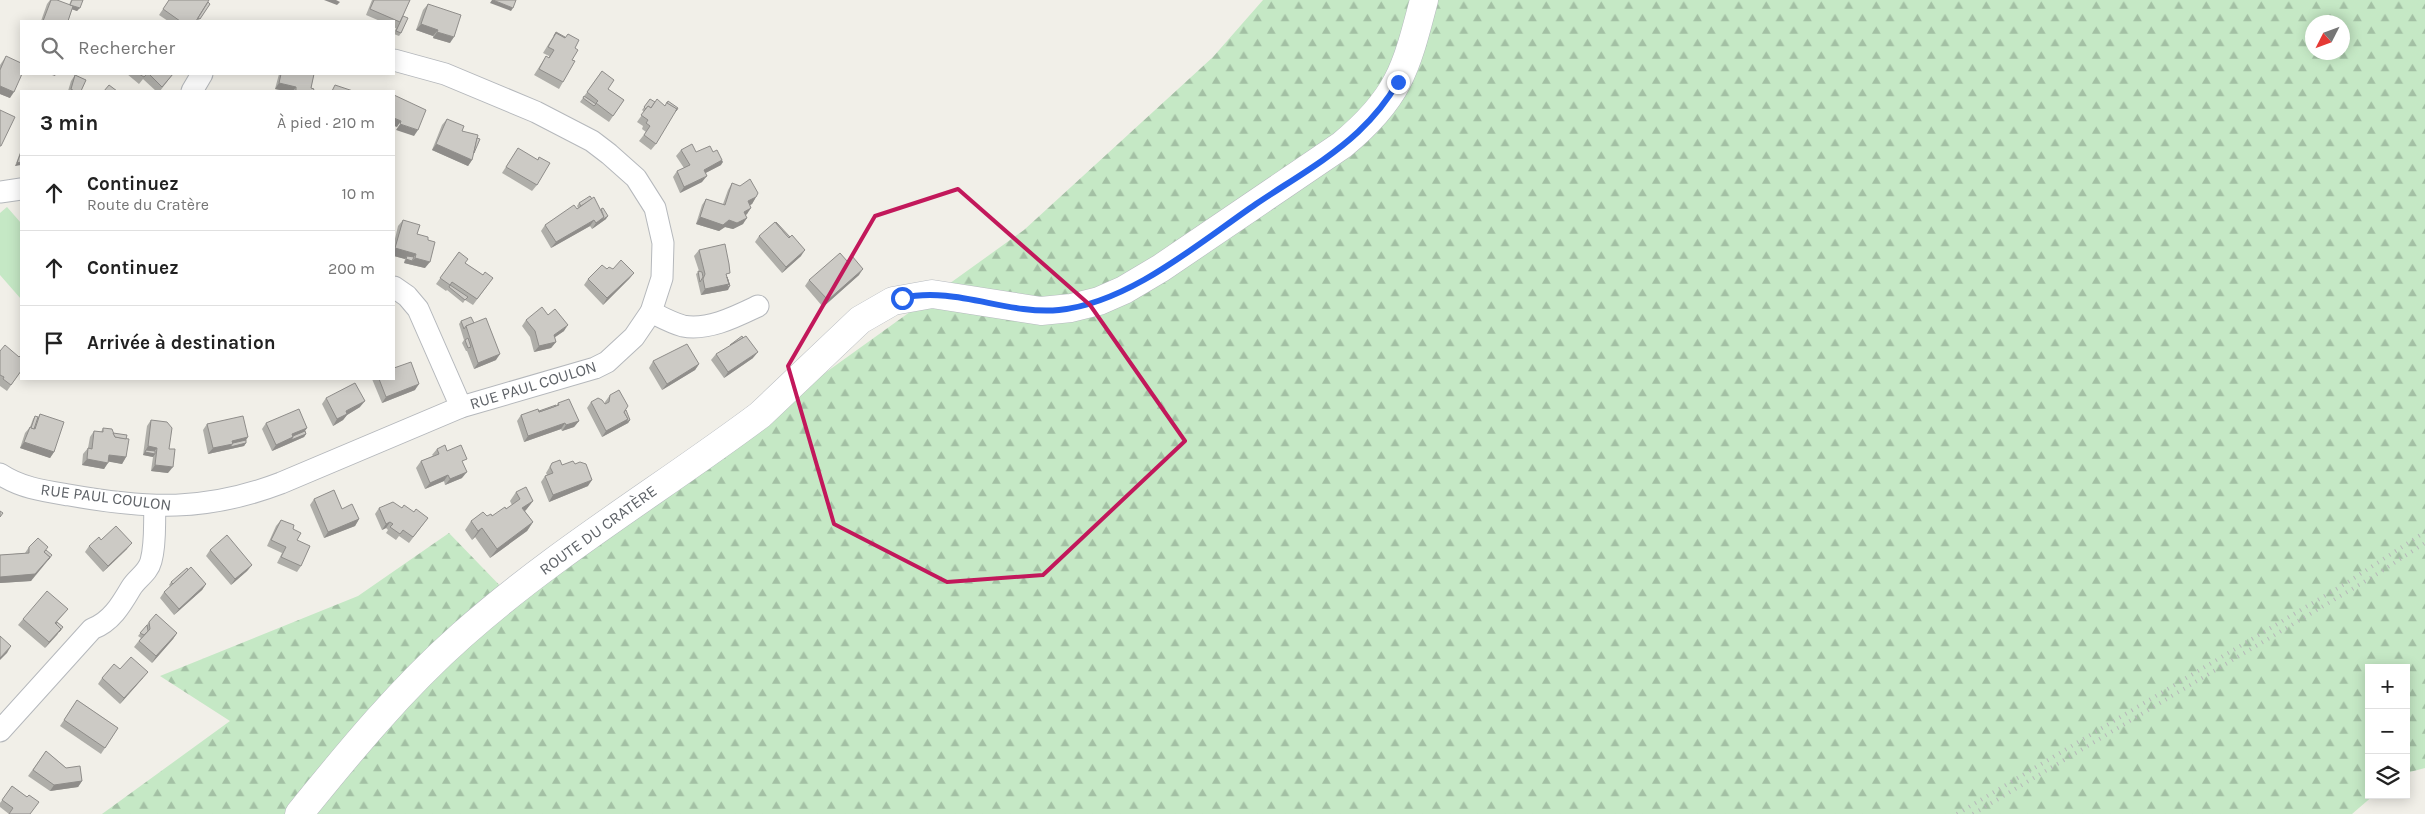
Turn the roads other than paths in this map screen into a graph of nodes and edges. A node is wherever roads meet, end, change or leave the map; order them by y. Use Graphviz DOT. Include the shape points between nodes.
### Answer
graph roads {
  1 [pos="1424,0"];
  2 [pos="395,60"];
  3 [pos="201,75"];
  4 [pos="193,90"];
  5 [pos="20,189"];
  6 [pos="0,192"];
  7 [pos="395,288"];
  8 [pos="758,306"];
  9 [pos="651,312"];
  10 [pos="461,407"];
  11 [pos="0,474"];
  12 [pos="154,506"];
  13 [pos="2,722"];
  14 [pos="299,814"];
  1 -- 14 [label="main road, ROUTE DU CRATÈRE" via="1405,68 1390,96 1371,119 1342,146 1138,283 1099,301 1058,310 1025,309 932,294 893,300 869,314 760,415 507,597 461,636 411,684"];
  2 -- 9 [label="street, RUE PAUL COULON" via="445,74 536,112 592,141 624,166 647,192 655,208 664,243 662,278"];
  3 -- 4 [label="street"];
  5 -- 6 [label="street"];
  7 -- 10 [label="street" via="418,309"];
  8 -- 9 [label="street" via="697,327 684,326"];
  9 -- 10 [label="street, RUE PAUL COULON" via="626,346 596,368"];
  10 -- 12 [label="street, RUE PAUL COULON" via="251,495 206,504"];
  11 -- 12 [label="street, RUE PAUL COULON" via="27,487"];
  12 -- 13 [label="street" via="152,559 147,571 103,625 92,629"];
}
